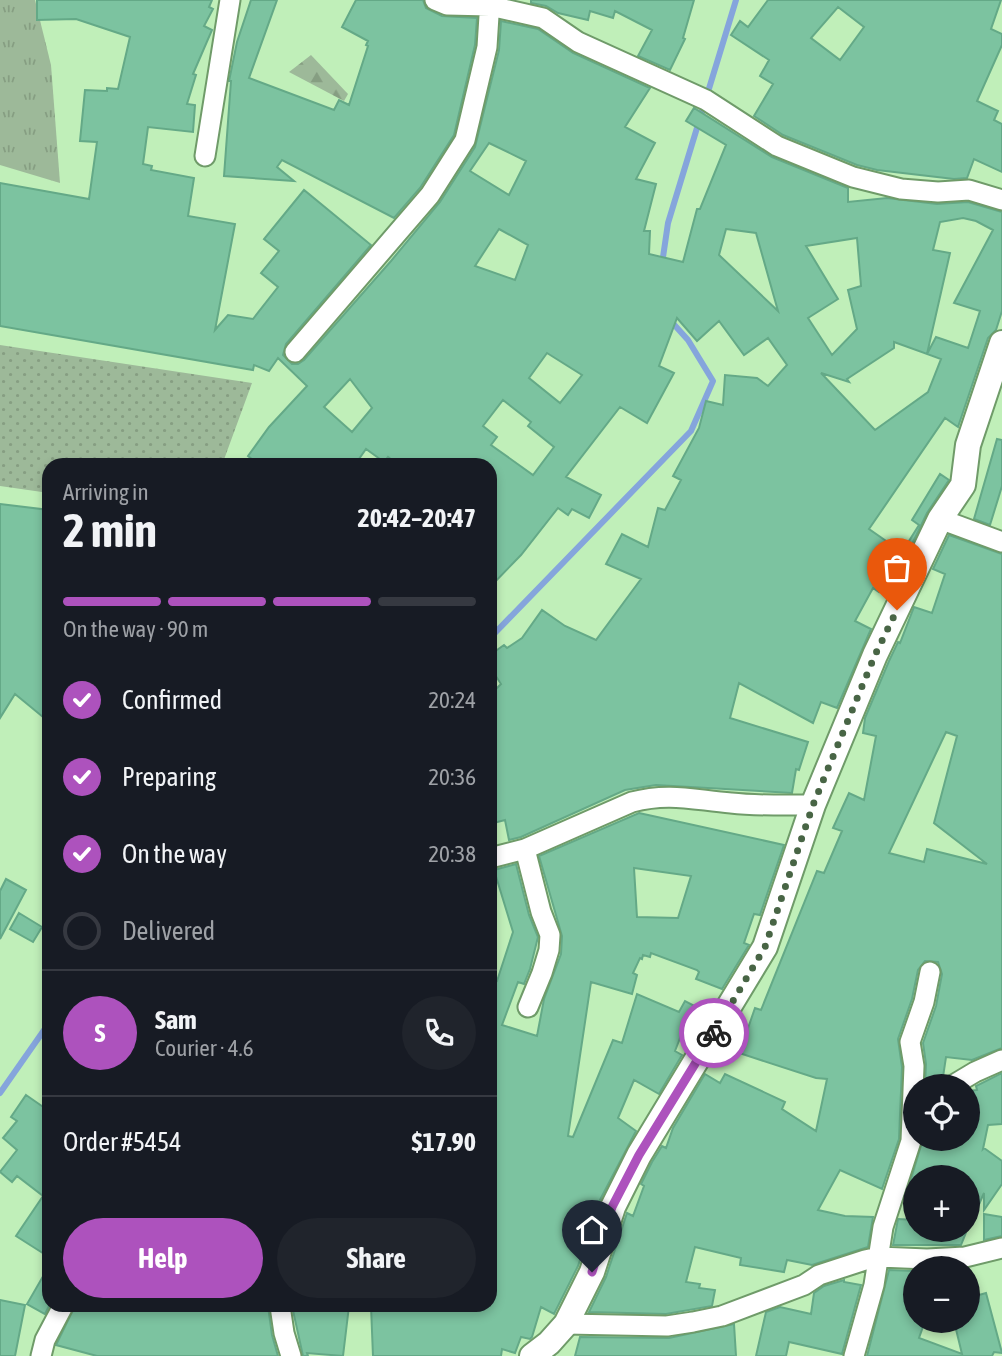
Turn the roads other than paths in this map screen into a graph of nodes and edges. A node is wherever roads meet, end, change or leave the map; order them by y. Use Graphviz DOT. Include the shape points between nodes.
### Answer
graph roads {
  1 [pos="230,0"];
  2 [pos="435,0"];
  3 [pos="490,3"];
  4 [pos="205,156"];
  5 [pos="1002,200"];
  6 [pos="1002,343"];
  7 [pos="295,352"];
  8 [pos="940,519"];
  9 [pos="1002,542"];
  10 [pos="813,805"];
  11 [pos="526,849"];
  12 [pos="497,856"];
  13 [pos="930,972"];
  14 [pos="528,1007"];
  15 [pos="1002,1060"];
  16 [pos="914,1074"];
  17 [pos="972,1074"];
  18 [pos="908,1151"];
  19 [pos="1002,1248"];
  20 [pos="879,1257"];
  21 [pos="60,1312"];
  22 [pos="281,1312"];
  23 [pos="566,1324"];
  24 [pos="544,1352"];
  25 [pos="41,1356"];
  26 [pos="290,1356"];
  27 [pos="854,1356"];
  1 -- 4 [label="street"];
  2 -- 3 [label="street" via="447,5"];
  3 -- 5 [label="street" via="543,18 578,41 706,100 777,146 853,177 901,189 969,190"];
  3 -- 7 [label="street" via="487,47 465,140 430,195"];
  6 -- 8 [label="street" via="968,445 963,485"];
  8 -- 9 [label="street"];
  8 -- 10 [label="street" via="875,655"];
  10 -- 11 [label="street" via="651,797"];
  10 -- 23 [label="street" via="765,947 639,1155 612,1207 592,1272"];
  11 -- 12 [label="street"];
  11 -- 14 [label="street" via="550,935 542,974"];
  13 -- 16 [label="street" via="910,1042"];
  15 -- 17 [label="street"];
  18 -- 20 [label="street" via="883,1227"];
  19 -- 20 [label="street" via="965,1257"];
  20 -- 23 [label="street" via="819,1275 722,1316 667,1326"];
  20 -- 27 [label="street"];
  21 -- 25 [label="street"];
  22 -- 26 [label="street"];
  23 -- 24 [label="street"];
}
